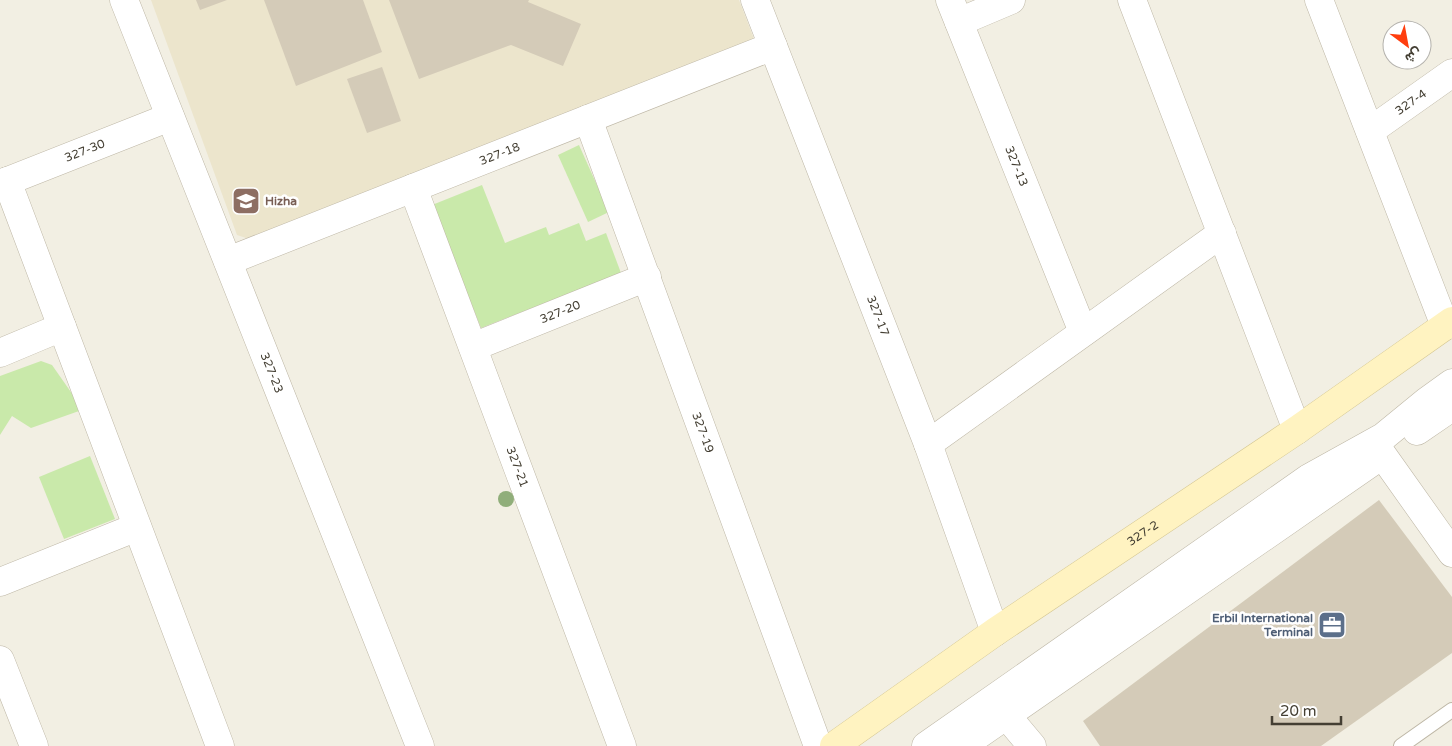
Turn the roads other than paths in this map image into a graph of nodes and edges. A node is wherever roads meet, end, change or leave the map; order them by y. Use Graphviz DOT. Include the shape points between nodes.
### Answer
graph roads {
  1 [pos="124,0"];
  2 [pos="755,0"];
  3 [pos="1011,0"];
  4 [pos="1132,0"];
  5 [pos="1319,0"];
  6 [pos="954,11"];
  7 [pos="773,46"];
  8 [pos="1452,73"];
  9 [pos="170,117"];
  10 [pos="588,119"];
  11 [pos="1370,131"];
  12 [pos="4,182"];
  13 [pos="413,188"];
  14 [pos="1222,233"];
  15 [pos="228,261"];
  16 [pos="646,277"];
  17 [pos="1449,323"];
  18 [pos="62,327"];
  19 [pos="1083,332"];
  20 [pos="473,347"];
  21 [pos="0,353"];
  22 [pos="1452,383"];
  23 [pos="1452,407"];
  24 [pos="1297,430"];
  25 [pos="928,444"];
  26 [pos="1378,449"];
  27 [pos="137,526"];
  28 [pos="1452,553"];
  29 [pos="0,582"];
  30 [pos="996,632"];
  31 [pos="0,660"];
  32 [pos="1000,707"];
  33 [pos="1452,710"];
  34 [pos="34,746"];
  35 [pos="220,746"];
  36 [pos="420,746"];
  37 [pos="622,746"];
  38 [pos="818,746"];
  39 [pos="834,746"];
  40 [pos="926,746"];
  41 [pos="962,746"];
  42 [pos="1032,746"];
  43 [pos="1401,746"];
  1 -- 9 [label="street, 327-23"];
  2 -- 7 [label="street, 327-17"];
  3 -- 6 [label="street"];
  4 -- 14 [label="street"];
  5 -- 11 [label="street"];
  6 -- 19 [label="street, 327-13"];
  7 -- 10 [label="street, 327-18"];
  7 -- 25 [label="street, 327-17"];
  8 -- 11 [label="street, 327-4"];
  9 -- 12 [label="street, 327-30"];
  9 -- 15 [label="street, 327-23"];
  10 -- 13 [label="street, 327-18"];
  10 -- 16 [label="street, 327-19"];
  11 -- 17 [label="street"];
  12 -- 18 [label="street"];
  13 -- 15 [label="street, 327-18"];
  13 -- 20 [label="street, 327-21"];
  14 -- 19 [label="street"];
  14 -- 24 [label="street"];
  15 -- 36 [label="street, 327-23"];
  16 -- 20 [label="street, 327-20"];
  16 -- 38 [label="street, 327-19"];
  17 -- 24 [label="street, 327-2"];
  18 -- 21 [label="street"];
  18 -- 27 [label="street"];
  19 -- 25 [label="street"];
  20 -- 37 [label="street, 327-21"];
  22 -- 26 [label="street" via="1383,437"];
  23 -- 26 [label="street"];
  24 -- 30 [label="street, 327-2"];
  25 -- 30 [label="street, 327-17"];
  26 -- 28 [label="street"];
  26 -- 32 [label="street"];
  27 -- 29 [label="street"];
  27 -- 35 [label="street"];
  30 -- 39 [label="street, 327-2"];
  31 -- 34 [label="street"];
  32 -- 40 [label="street"];
  32 -- 41 [label="street"];
  32 -- 42 [label="street"];
  33 -- 43 [label="lane"];
}
